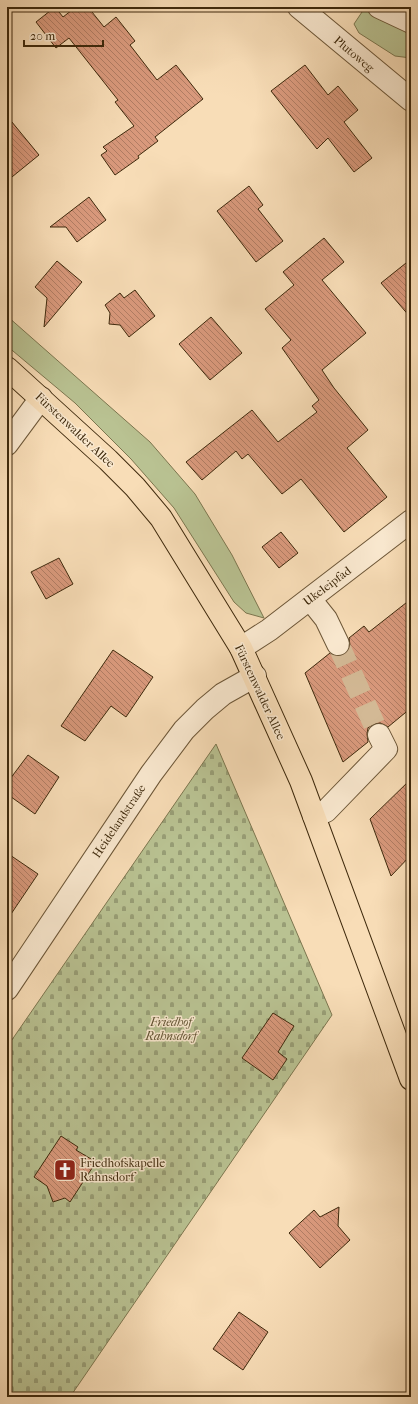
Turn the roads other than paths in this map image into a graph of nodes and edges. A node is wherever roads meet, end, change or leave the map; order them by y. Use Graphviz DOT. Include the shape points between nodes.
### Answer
graph roads {
  1 [pos="299,7"];
  2 [pos="379,7"];
  3 [pos="411,22"];
  4 [pos="411,100"];
  5 [pos="7,368"];
  6 [pos="41,398"];
  7 [pos="7,444"];
  8 [pos="411,521"];
  9 [pos="310,599"];
  10 [pos="338,644"];
  11 [pos="241,648"];
  12 [pos="255,676"];
  13 [pos="379,735"];
  14 [pos="314,816"];
  15 [pos="7,989"];
  16 [pos="411,1079"];
  1 -- 4 [label="street, Plutoweg"];
  2 -- 3 [label="street"];
  5 -- 6 [label="main road, Fürstenwalder Allee"];
  6 -- 7 [label="street"];
  6 -- 11 [label="main road, Fürstenwalder Allee" via="135,487 161,518"];
  8 -- 9 [label="street, Ukeleipfad"];
  9 -- 10 [label="street" via="326,619"];
  9 -- 11 [label="street, Ukeleipfad"];
  11 -- 12 [label="main road, Fürstenwalder Allee"];
  12 -- 14 [label="main road, Fürstenwalder Allee" via="302,781"];
  12 -- 15 [label="street, Heidelandstraße" via="223,694 184,730 151,774"];
  13 -- 14 [label="street" via="386,749 326,811"];
  14 -- 16 [label="main road, Fürstenwalder Allee"];
}
